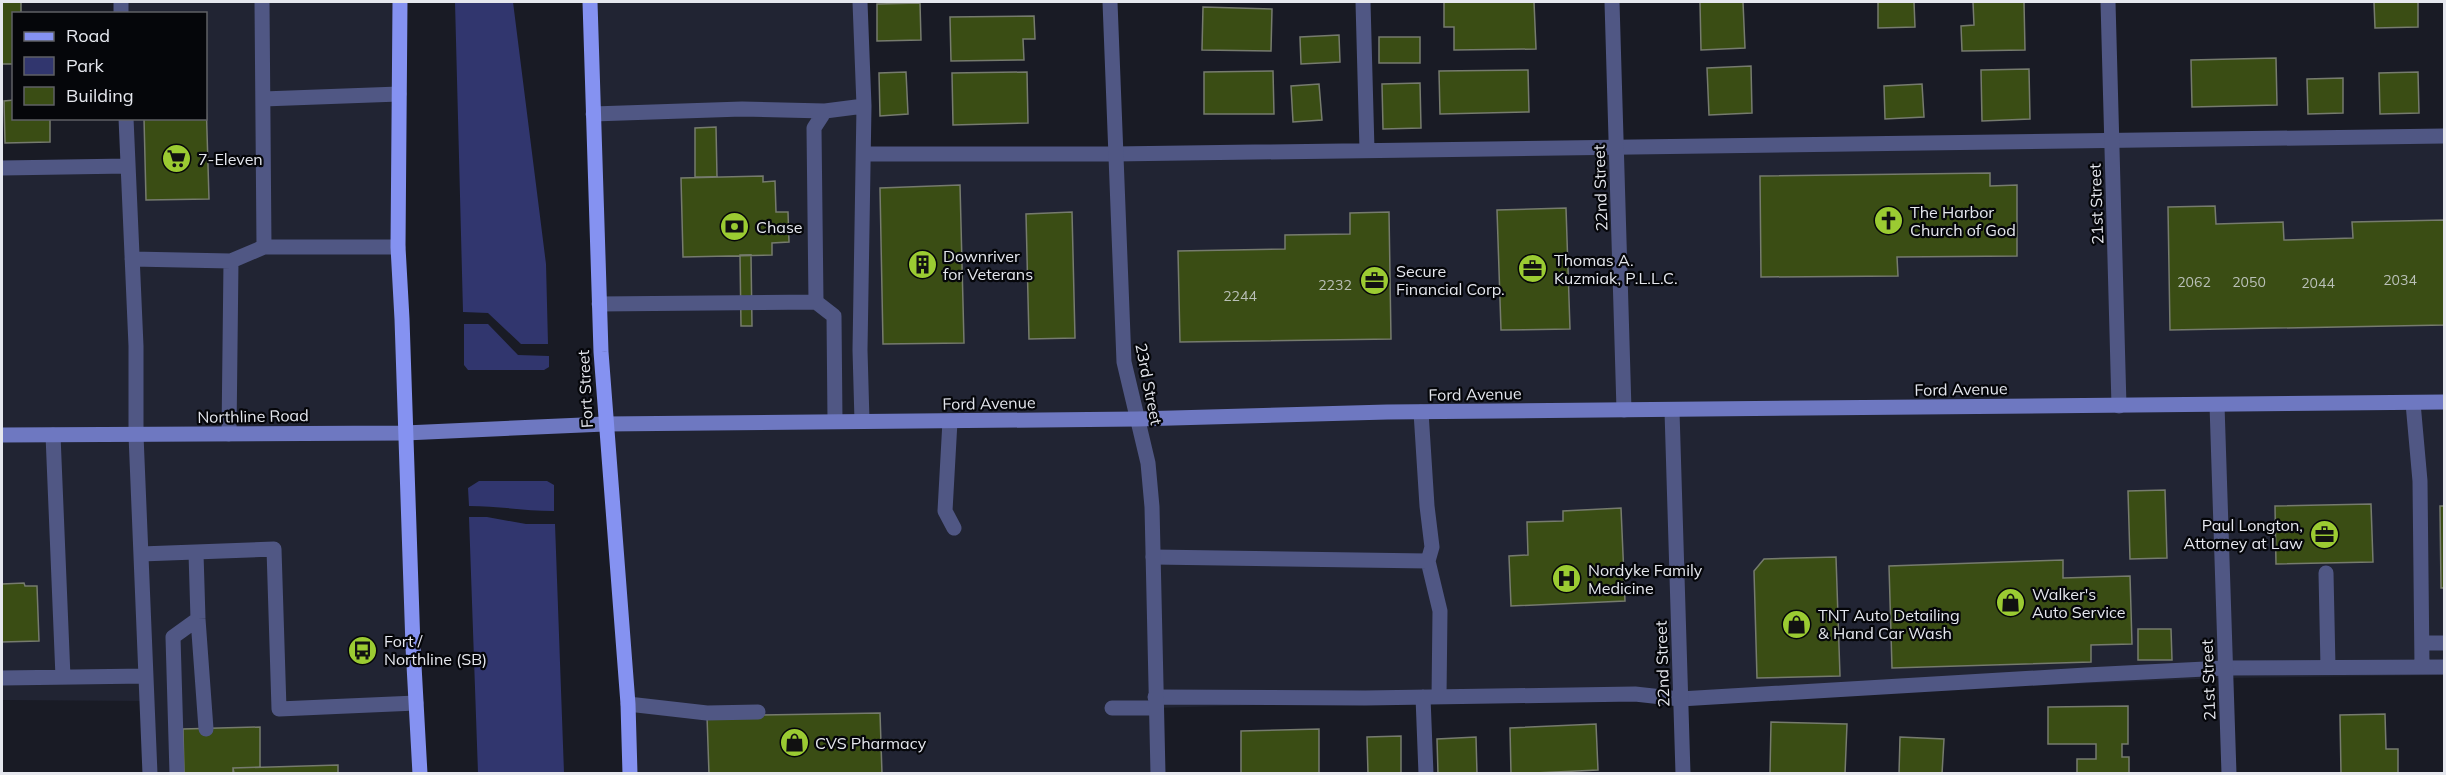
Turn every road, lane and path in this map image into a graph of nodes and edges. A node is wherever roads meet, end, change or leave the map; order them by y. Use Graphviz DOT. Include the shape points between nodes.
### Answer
graph roads {
  1 [pos="262,2"];
  2 [pos="400,2"];
  3 [pos="590,2"];
  4 [pos="860,2"];
  5 [pos="1110,2"];
  6 [pos="1363,2"];
  7 [pos="1612,2"];
  8 [pos="2108,2"];
  9 [pos="399,94"];
  10 [pos="263,99"];
  11 [pos="864,106"];
  12 [pos="825,111"];
  13 [pos="593,114"];
  14 [pos="126,120"];
  15 [pos="2445,136"];
  16 [pos="2112,141"];
  17 [pos="1617,146"];
  18 [pos="1367,150"];
  19 [pos="864,154"];
  20 [pos="1114,154"];
  21 [pos="128,166"];
  22 [pos="2,168"];
  23 [pos="264,247"];
  24 [pos="398,247"];
  25 [pos="132,259"];
  26 [pos="231,261"];
  27 [pos="816,302"];
  28 [pos="599,304"];
  29 [pos="2445,402"];
  30 [pos="2413,403"];
  31 [pos="2217,405"];
  32 [pos="2119,406"];
  33 [pos="1624,410"];
  34 [pos="1672,411"];
  35 [pos="1421,412"];
  36 [pos="1137,419"];
  37 [pos="835,421"];
  38 [pos="862,421"];
  39 [pos="950,421"];
  40 [pos="605,424"];
  41 [pos="505,429"];
  42 [pos="405,433"];
  43 [pos="229,434"];
  44 [pos="2,435"];
  45 [pos="53,435"];
  46 [pos="136,435"];
  47 [pos="954,528"];
  48 [pos="196,553"];
  49 [pos="141,554"];
  50 [pos="1153,557"];
  51 [pos="1428,561"];
  52 [pos="2326,573"];
  53 [pos="198,619"];
  54 [pos="2422,643"];
  55 [pos="2445,643"];
  56 [pos="2328,667"];
  57 [pos="2422,667"];
  58 [pos="2445,667"];
  59 [pos="2225,668"];
  60 [pos="146,676"];
  61 [pos="63,677"];
  62 [pos="2,678"];
  63 [pos="1423,697"];
  64 [pos="1439,697"];
  65 [pos="1680,699"];
  66 [pos="416,703"];
  67 [pos="1156,703"];
  68 [pos="628,704"];
  69 [pos="1112,708"];
  70 [pos="758,712"];
  71 [pos="206,729"];
  72 [pos="150,774"];
  73 [pos="177,774"];
  74 [pos="420,774"];
  75 [pos="630,774"];
  76 [pos="1158,774"];
  77 [pos="1426,774"];
  78 [pos="1683,774"];
  79 [pos="2229,774"];
  1 -- 10 [label="street"];
  2 -- 9 [label="main road"];
  3 -- 13 [label="main road, Fort Street"];
  4 -- 11 [label="street"];
  5 -- 20 [label="street, 23rd Street"];
  6 -- 18 [label="street"];
  7 -- 17 [label="street, 22nd Street"];
  8 -- 16 [label="street, 21st Street"];
  9 -- 10 [label="street"];
  9 -- 24 [label="main road"];
  10 -- 23 [label="street"];
  11 -- 12 [label="street"];
  11 -- 19 [label="street"];
  12 -- 13 [label="street" via="742,109"];
  12 -- 27 [label="street" via="814,128"];
  13 -- 28 [label="main road, Fort Street"];
  14 -- 21 [label="street"];
  15 -- 16 [label="street"];
  16 -- 17 [label="street"];
  16 -- 32 [label="street, 21st Street"];
  17 -- 18 [label="street"];
  17 -- 33 [label="street, 22nd Street"];
  18 -- 20 [label="street"];
  19 -- 20 [label="street"];
  19 -- 38 [label="street"];
  20 -- 36 [label="street, 23rd Street" via="1123,353"];
  21 -- 22 [label="street"];
  21 -- 25 [label="street"];
  23 -- 24 [label="street"];
  23 -- 26 [label="street"];
  24 -- 42 [label="main road"];
  25 -- 26 [label="street"];
  25 -- 46 [label="street"];
  26 -- 43 [label="street"];
  27 -- 28 [label="street"];
  27 -- 37 [label="street" via="834,316"];
  28 -- 40 [label="main road, Fort Street"];
  29 -- 30 [label="main road, Ford Avenue"];
  30 -- 31 [label="main road, Ford Avenue"];
  30 -- 54 [label="street" via="2420,481"];
  31 -- 32 [label="main road, Ford Avenue"];
  31 -- 59 [label="street, 21st Street"];
  32 -- 34 [label="main road, Ford Avenue"];
  33 -- 34 [label="main road, Ford Avenue"];
  33 -- 35 [label="main road, Ford Avenue"];
  34 -- 65 [label="street, 22nd Street"];
  35 -- 36 [label="main road, Ford Avenue"];
  35 -- 51 [label="street" via="1432,547"];
  36 -- 39 [label="main road, Ford Avenue"];
  36 -- 50 [label="street, 23rd Street" via="1148,463"];
  37 -- 38 [label="main road, Ford Avenue"];
  37 -- 40 [label="main road, Ford Avenue"];
  38 -- 39 [label="main road, Ford Avenue"];
  39 -- 47 [label="street" via="945,511"];
  40 -- 41 [label="main road, Ford Avenue"];
  40 -- 68 [label="main road, Fort Street"];
  41 -- 42 [label="main road, Northline Road"];
  42 -- 43 [label="main road, Northline Road"];
  42 -- 66 [label="main road"];
  43 -- 46 [label="main road, Northline Road"];
  44 -- 45 [label="main road, Northline Road"];
  45 -- 46 [label="main road, Northline Road"];
  45 -- 61 [label="street"];
  46 -- 49 [label="street"];
  48 -- 49 [label="street"];
  48 -- 53 [label="street"];
  48 -- 66 [label="street" via="274,549 279,709"];
  49 -- 60 [label="street"];
  50 -- 51 [label="street"];
  50 -- 67 [label="street, 23rd Street"];
  51 -- 64 [label="street" via="1440,611"];
  52 -- 56 [label="street"];
  53 -- 71 [label="street"];
  53 -- 73 [label="street" via="173,637"];
  54 -- 55 [label="street"];
  54 -- 57 [label="street"];
  56 -- 57 [label="street"];
  56 -- 59 [label="street"];
  57 -- 58 [label="street"];
  59 -- 65 [label="street"];
  59 -- 79 [label="street, 21st Street"];
  60 -- 61 [label="street"];
  60 -- 72 [label="street"];
  61 -- 62 [label="street"];
  63 -- 64 [label="street"];
  63 -- 67 [label="street"];
  63 -- 77 [label="street"];
  64 -- 65 [label="street" via="1635,694"];
  65 -- 78 [label="street, 22nd Street"];
  66 -- 74 [label="main road"];
  67 -- 69 [label="street"];
  67 -- 76 [label="street, 23rd Street"];
  68 -- 70 [label="street" via="707,713"];
  68 -- 75 [label="main road, Fort Street"];
}
